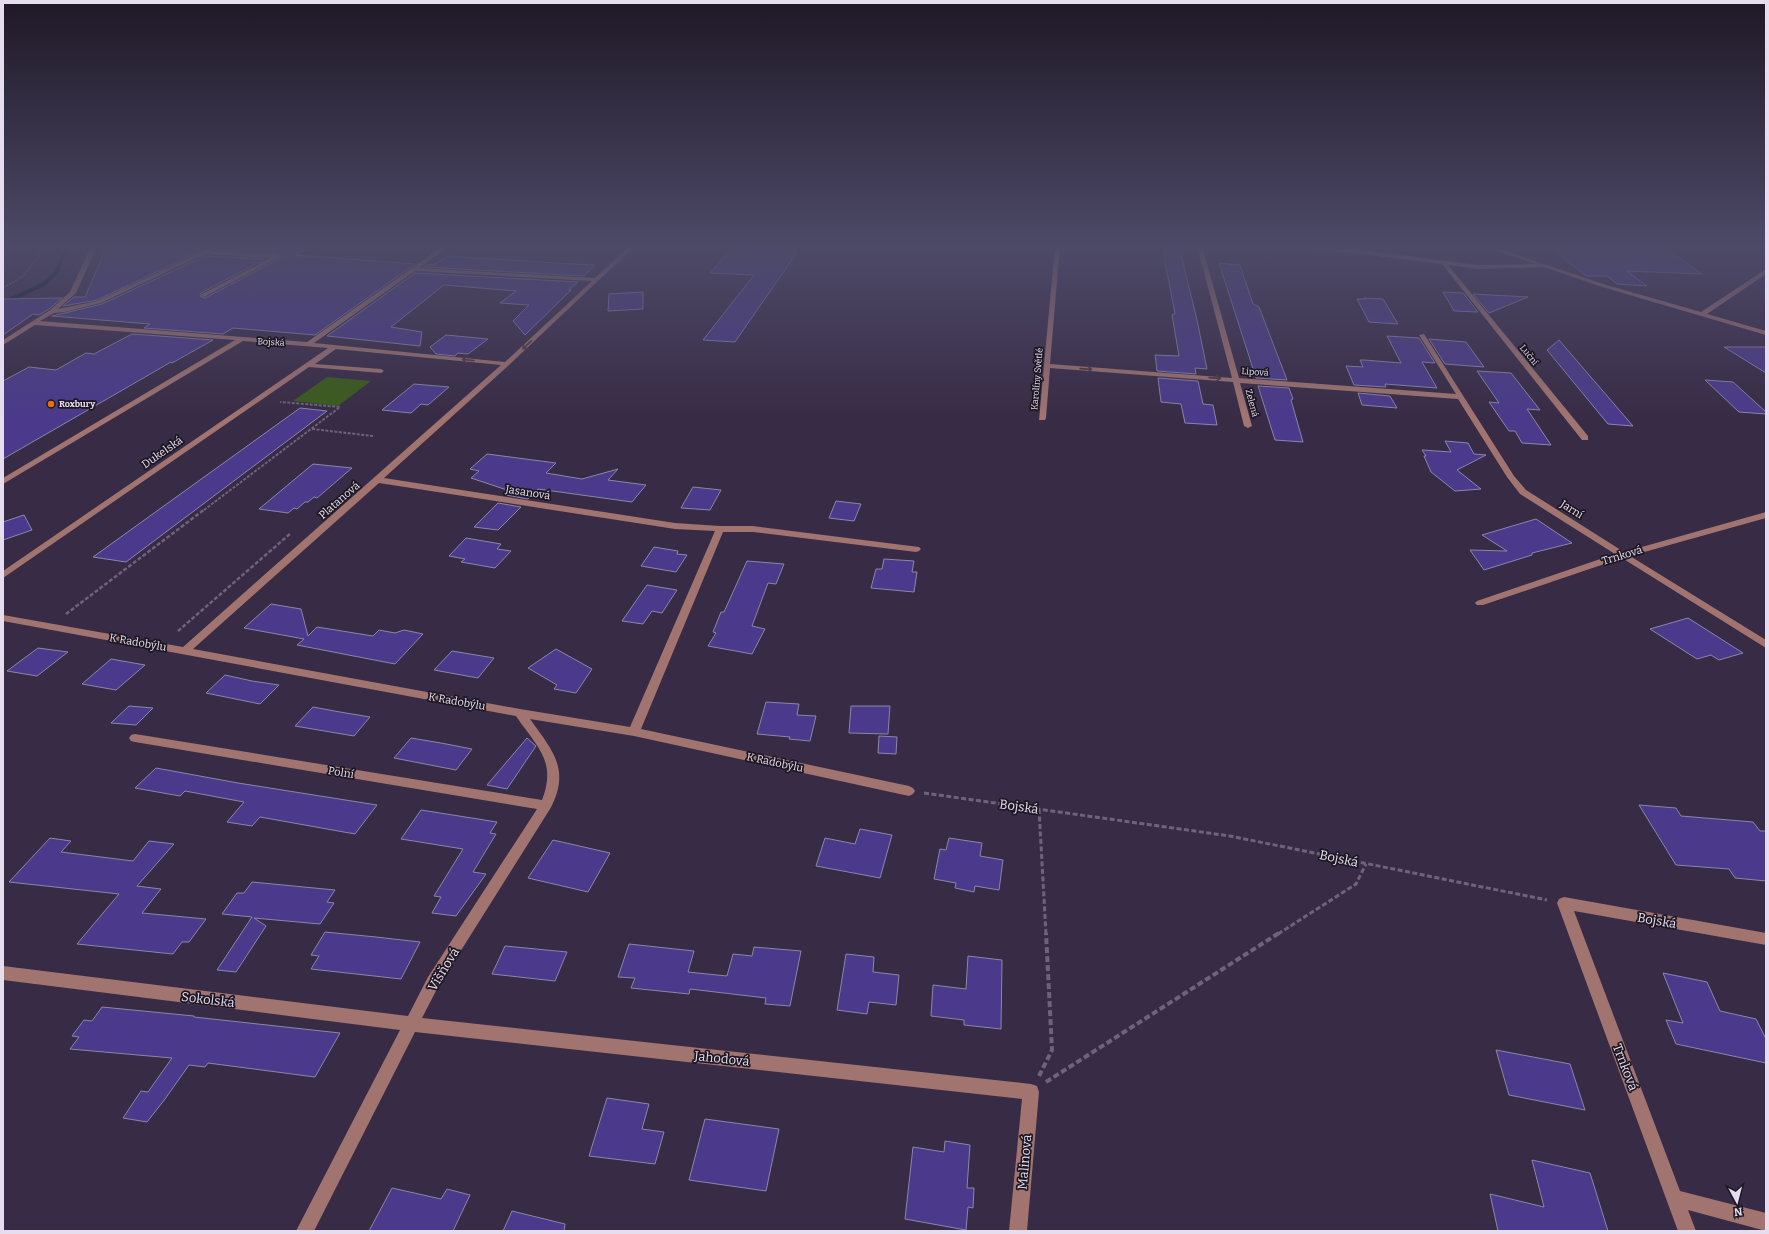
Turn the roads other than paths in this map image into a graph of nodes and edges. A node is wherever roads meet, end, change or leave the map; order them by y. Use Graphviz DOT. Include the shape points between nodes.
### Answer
graph roads {
  1 [pos="61,304"];
  2 [pos="92,304"];
  3 [pos="365,304"];
  4 [pos="571,304"];
  5 [pos="1052,304"];
  6 [pos="1215,304"];
  7 [pos="1477,304"];
  8 [pos="1663,304"];
  9 [pos="1718,304"];
  10 [pos="52,311"];
  11 [pos="1701,315"];
  12 [pos="35,323"];
  13 [pos="1766,334"];
  14 [pos="1422,335"];
  15 [pos="240,340"];
  16 [pos="3,343"];
  17 [pos="308,344"];
  18 [pos="334,347"];
  19 [pos="507,364"];
  20 [pos="307,365"];
  21 [pos="1047,366"];
  22 [pos="381,371"];
  23 [pos="1235,379"];
  24 [pos="1461,397"];
  25 [pos="1042,418"];
  26 [pos="1248,426"];
  27 [pos="1585,438"];
  28 [pos="379,480"];
  29 [pos="3,482"];
  30 [pos="1766,515"];
  31 [pos="720,529"];
  32 [pos="916,549"];
  33 [pos="1622,555"];
  34 [pos="3,575"];
  35 [pos="1480,603"];
  36 [pos="3,618"];
  37 [pos="1766,645"];
  38 [pos="185,651"];
  39 [pos="520,713"];
  40 [pos="634,732"];
  41 [pos="135,738"];
  42 [pos="909,791"];
  43 [pos="546,806"];
  44 [pos="1564,903"];
  45 [pos="1766,939"];
  46 [pos="3,973"];
  47 [pos="413,1024"];
  48 [pos="1031,1092"];
  49 [pos="1675,1198"];
  50 [pos="1766,1222"];
  51 [pos="305,1231"];
  52 [pos="1018,1231"];
  53 [pos="1687,1231"];
  1 -- 10 [label="street"];
  2 -- 10 [label="street"];
  3 -- 17 [label="street"];
  4 -- 19 [label="street, Platanová, one-way"];
  5 -- 21 [label="street, Karolíny Světlé"];
  6 -- 23 [label="street, Zelená"];
  7 -- 27 [label="street, Luční"];
  8 -- 11 [label="street"];
  9 -- 11 [label="street"];
  10 -- 12 [label="street"];
  11 -- 13 [label="street"];
  12 -- 15 [label="street, Bojská"];
  12 -- 16 [label="street"];
  14 -- 24 [label="street, Jarní"];
  15 -- 17 [label="street, Bojská"];
  15 -- 29 [label="street"];
  17 -- 18 [label="street, Bojská"];
  19 -- 18 [label="street, Bojská, one-way"];
  18 -- 20 [label="street, Dukelská"];
  19 -- 28 [label="street, Platanová"];
  20 -- 22 [label="street"];
  20 -- 34 [label="street, Dukelská"];
  21 -- 23 [label="street, Lipová, one-way"];
  21 -- 25 [label="street, Karolíny Světlé"];
  23 -- 24 [label="street, Lipová"];
  23 -- 26 [label="street, Zelená"];
  24 -- 33 [label="street, Jarní" via="1523,492"];
  28 -- 31 [label="street, Jasanová" via="674,526"];
  28 -- 38 [label="street, Platanová"];
  30 -- 33 [label="street, Trnková"];
  31 -- 32 [label="street, Jasanová" via="752,529"];
  31 -- 40 [label="street"];
  33 -- 35 [label="street, Trnková"];
  33 -- 37 [label="street, Jarní"];
  36 -- 38 [label="street, K Radobýlu"];
  38 -- 39 [label="street, K Radobýlu"];
  39 -- 40 [label="street, K Radobýlu"];
  39 -- 43 [label="street, Višňová" via="554,770"];
  40 -- 42 [label="street, K Radobýlu"];
  41 -- 43 [label="street, Polní"];
  43 -- 47 [label="street, Višňová" via="433,982"];
  44 -- 45 [label="street, Bojská"];
  44 -- 49 [label="street, Trnková"];
  46 -- 47 [label="street, Sokolská"];
  47 -- 48 [label="street, Jahodová"];
  47 -- 51 [label="street, Višňová"];
  48 -- 52 [label="street, Malinová"];
  49 -- 50 [label="street"];
  49 -- 53 [label="street, Trnková"];
}
